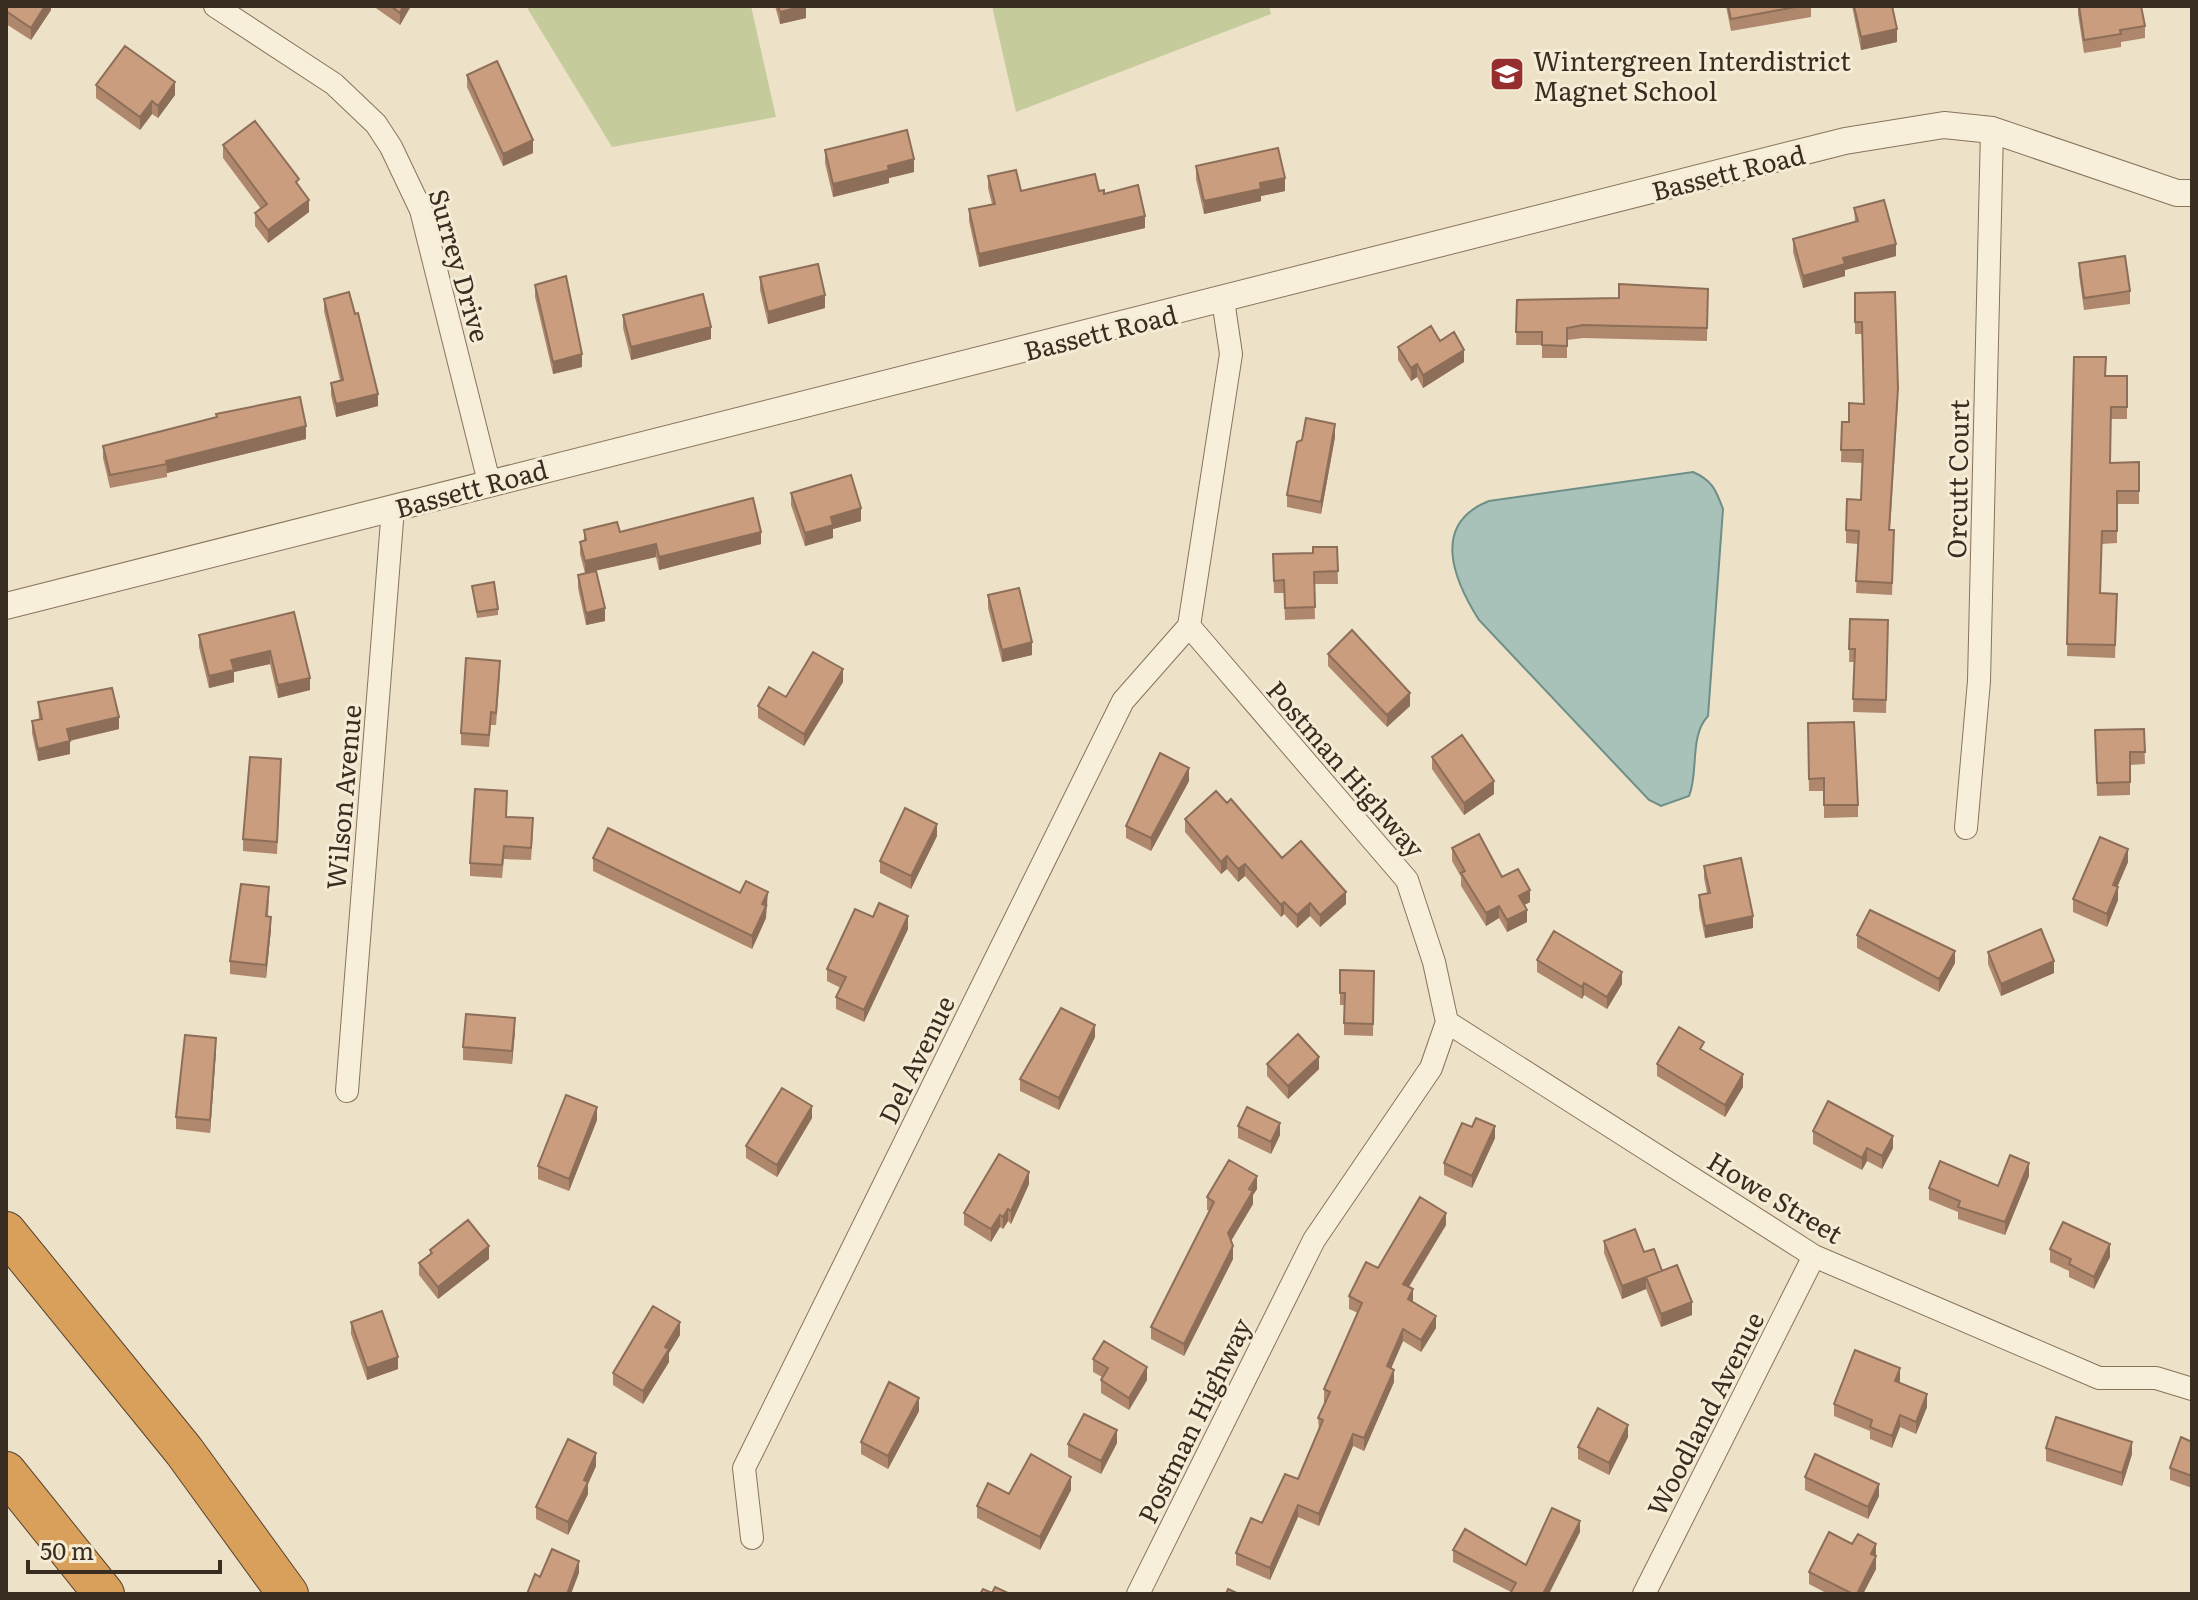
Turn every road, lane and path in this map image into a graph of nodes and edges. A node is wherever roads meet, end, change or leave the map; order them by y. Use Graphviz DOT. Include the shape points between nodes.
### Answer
graph roads {
  1 [pos="215,6"];
  2 [pos="1992,130"];
  3 [pos="2192,193"];
  4 [pos="1223,300"];
  5 [pos="489,482"];
  6 [pos="393,508"];
  7 [pos="6,606"];
  8 [pos="1189,626"];
  9 [pos="1966,828"];
  10 [pos="1447,1022"];
  11 [pos="347,1091"];
  12 [pos="6,1232"];
  13 [pos="1814,1256"];
  14 [pos="2192,1389"];
  15 [pos="6,1472"];
  16 [pos="752,1538"];
  17 [pos="104,1594"];
  18 [pos="288,1594"];
  19 [pos="1138,1594"];
  20 [pos="1644,1594"];
  1 -- 5 [label="street, Surrey Drive" via="334,84 376,124 391,147 421,210"];
  2 -- 3 [label="street, Bassett Road" via="2177,193"];
  2 -- 4 [label="street, Bassett Road" via="1944,125 1845,141"];
  2 -- 9 [label="street, Orcutt Court" via="1979,681"];
  4 -- 5 [label="street, Bassett Road"];
  4 -- 8 [label="street" via="1231,354"];
  5 -- 6 [label="street, Bassett Road"];
  6 -- 7 [label="street, Bassett Road"];
  6 -- 11 [label="street, Wilson Avenue"];
  8 -- 10 [label="street, Postman Highway" via="1407,880"];
  8 -- 16 [label="street, Del Avenue" via="1123,701 744,1468"];
  10 -- 13 [label="street, Howe Street"];
  10 -- 19 [label="street, Postman Highway" via="1431,1068 1314,1240"];
  12 -- 18 [label="highway" via="184,1451"];
  13 -- 14 [label="street, Howe Street" via="2099,1378 2156,1378"];
  13 -- 20 [label="street, Woodland Avenue"];
  15 -- 17 [label="highway"];
}
